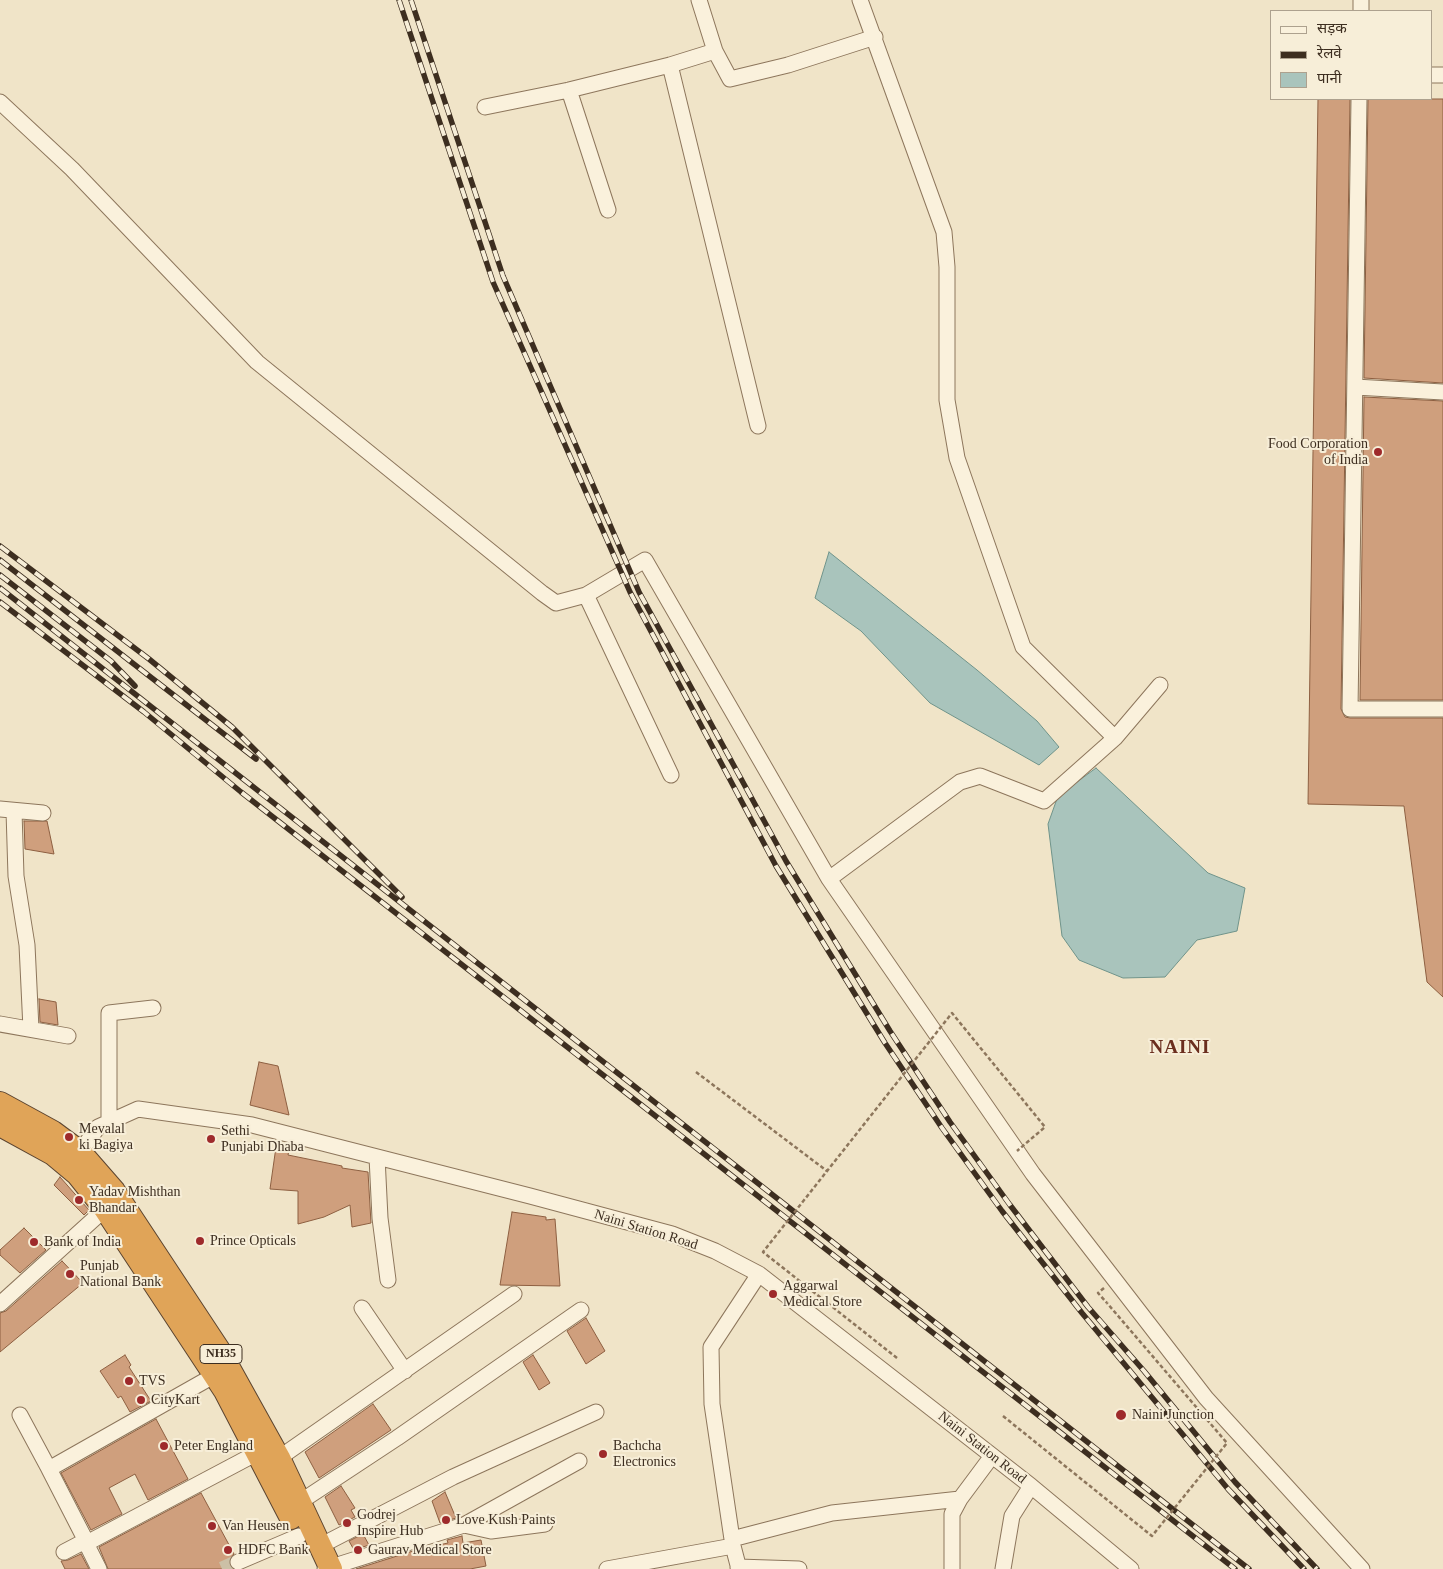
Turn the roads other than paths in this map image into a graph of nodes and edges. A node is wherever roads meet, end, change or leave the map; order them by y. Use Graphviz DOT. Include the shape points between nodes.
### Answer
graph roads {
  1 [pos="698,0"];
  2 [pos="860,0"];
  3 [pos="875,37"];
  4 [pos="715,52"];
  5 [pos="670,65"];
  6 [pos="569,90"];
  7 [pos="1359,100"];
  8 [pos="0,102"];
  9 [pos="485,107"];
  10 [pos="608,210"];
  11 [pos="1355,388"];
  12 [pos="1443,392"];
  13 [pos="758,426"];
  14 [pos="586,595"];
  15 [pos="1160,685"];
  16 [pos="1443,708"];
  17 [pos="1115,738"];
  18 [pos="671,776"];
  19 [pos="7,810"];
  20 [pos="43,813"];
  21 [pos="829,879"];
  22 [pos="153,1008"];
  23 [pos="0,1024"];
  24 [pos="30,1029"];
  25 [pos="68,1036"];
  26 [pos="0,1103"];
  27 [pos="109,1121"];
  28 [pos="0,1125"];
  29 [pos="377,1157"];
  30 [pos="75,1159"];
  31 [pos="105,1209"];
  32 [pos="759,1274"];
  33 [pos="388,1280"];
  34 [pos="514,1294"];
  35 [pos="0,1304"];
  36 [pos="362,1308"];
  37 [pos="581,1310"];
  38 [pos="405,1371"];
  39 [pos="214,1375"];
  40 [pos="596,1412"];
  41 [pos="20,1415"];
  42 [pos="257,1452"];
  43 [pos="992,1456"];
  44 [pos="279,1458"];
  45 [pos="580,1461"];
  46 [pos="49,1469"];
  47 [pos="1031,1486"];
  48 [pos="960,1500"];
  49 [pos="300,1502"];
  50 [pos="545,1524"];
  51 [pos="464,1525"];
  52 [pos="299,1536"];
  53 [pos="86,1541"];
  54 [pos="732,1542"];
  55 [pos="320,1546"];
  56 [pos="64,1552"];
  57 [pos="238,1562"];
  58 [pos="1120,1566"];
  59 [pos="739,1568"];
  60 [pos="99,1569"];
  61 [pos="325,1569"];
  62 [pos="607,1569"];
  63 [pos="799,1569"];
  64 [pos="952,1569"];
  65 [pos="1004,1569"];
  66 [pos="1362,1569"];
  1 -- 4 [label="street"];
  2 -- 3 [label="street"];
  3 -- 4 [label="street" via="788,65 730,79"];
  3 -- 17 [label="street" via="944,232 948,267 948,400 957,458 1023,647"];
  4 -- 5 [label="street"];
  5 -- 6 [label="street"];
  5 -- 13 [label="street"];
  6 -- 9 [label="street"];
  6 -- 10 [label="street"];
  7 -- 11 [label="street"];
  8 -- 14 [label="street" via="72,169 257,362 542,593 556,602"];
  11 -- 12 [label="street"];
  11 -- 16 [label="street" via="1350,709"];
  14 -- 18 [label="street"];
  14 -- 21 [label="street" via="645,560"];
  15 -- 17 [label="street"];
  17 -- 21 [label="street" via="1044,801 980,776 960,782"];
  19 -- 20 [label="street"];
  19 -- 24 [label="street" via="27,945"];
  21 -- 66 [label="street" via="1017,1150 1206,1398"];
  22 -- 27 [label="street" via="109,1012"];
  23 -- 24 [label="street"];
  24 -- 25 [label="street"];
  26 -- 30 [label="highway, NH35" via="53,1132"];
  27 -- 29 [label="street, Naini Station Road" via="138,1109 148,1110 252,1125"];
  27 -- 30 [label="street, Naini Station Road" via="98,1127"];
  28 -- 30 [label="highway, NH35" via="53,1154"];
  29 -- 32 [label="street, Naini Station Road" via="672,1234"];
  29 -- 33 [label="street"];
  30 -- 31 [label="highway, NH35"];
  30 -- 44 [label="highway, NH35" via="114,1191 219,1350"];
  31 -- 35 [label="street"];
  31 -- 39 [label="highway, NH35"];
  32 -- 43 [label="street, Naini Station Road"];
  32 -- 54 [label="street" via="711,1347 712,1404"];
  34 -- 38 [label="street"];
  36 -- 38 [label="street"];
  37 -- 49 [label="street"];
  38 -- 44 [label="street"];
  39 -- 42 [label="highway, NH35"];
  39 -- 46 [label="street"];
  40 -- 55 [label="street" via="453,1477"];
  41 -- 46 [label="street"];
  42 -- 52 [label="highway, NH35"];
  42 -- 53 [label="street" via="87,1544"];
  43 -- 47 [label="street, Naini Station Road"];
  43 -- 48 [label="street"];
  44 -- 49 [label="highway, NH35"];
  45 -- 51 [label="street"];
  46 -- 53 [label="street"];
  47 -- 58 [label="street, Naini Station Road"];
  47 -- 65 [label="street" via="1012,1516"];
  48 -- 54 [label="street" via="832,1513"];
  48 -- 64 [label="street" via="952,1514"];
  49 -- 55 [label="highway, NH35"];
  50 -- 51 [label="street" via="491,1531"];
  51 -- 61 [label="street"];
  52 -- 57 [label="street"];
  52 -- 61 [label="highway, NH35"];
  53 -- 56 [label="street"];
  53 -- 60 [label="street"];
  54 -- 59 [label="street"];
  54 -- 62 [label="street"];
  55 -- 61 [label="highway, NH35"];
  59 -- 63 [label="street"];
}
